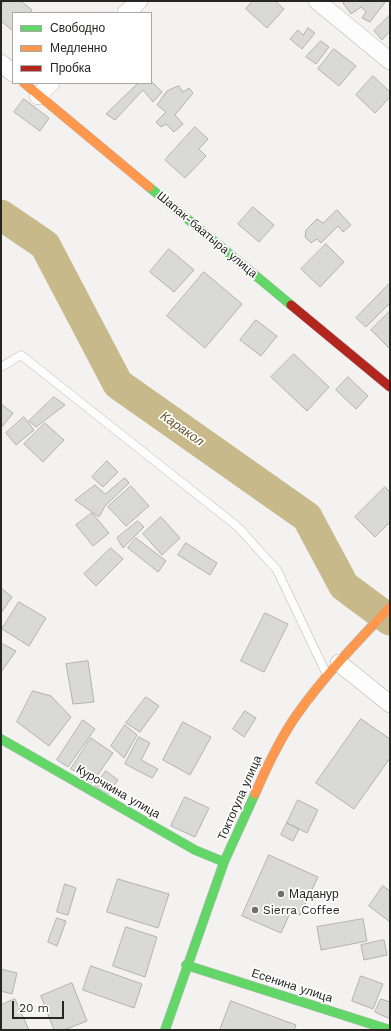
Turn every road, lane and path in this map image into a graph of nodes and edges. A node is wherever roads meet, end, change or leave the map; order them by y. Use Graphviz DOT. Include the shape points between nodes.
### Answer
graph roads {
  1 [pos="139,1"];
  2 [pos="317,1"];
  3 [pos="127,12"];
  4 [pos="390,61"];
  5 [pos="1,63"];
  6 [pos="12,72"];
  7 [pos="25,84"];
  8 [pos="51,84"];
  9 [pos="38,96"];
  10 [pos="1,367"];
  11 [pos="390,387"];
  12 [pos="390,607"];
  13 [pos="338,664"];
  14 [pos="390,704"];
  15 [pos="1,739"];
  16 [pos="224,862"];
  17 [pos="186,964"];
  18 [pos="165,1030"];
  19 [pos="390,1030"];
  1 -- 3 [label="street"];
  2 -- 4 [label="street"];
  5 -- 6 [label="street"];
  7 -- 9 [label="main road, Шапак-баатыра улица"];
  8 -- 9 [label="street"];
  9 -- 11 [label="main road, Шапак-баатыра улица"];
  10 -- 13 [label="lane" via="21,354 238,527 277,570"];
  12 -- 13 [label="main road, Токтогула улица"];
  13 -- 14 [label="street"];
  13 -- 16 [label="main road, Токтогула улица" via="297,714 272,755"];
  15 -- 16 [label="main road, Курочкина улица" via="195,850"];
  16 -- 17 [label="main road, Токтогула улица"];
  17 -- 18 [label="main road, Токтогула улица"];
  17 -- 19 [label="main road, Есенина улица"];
}
